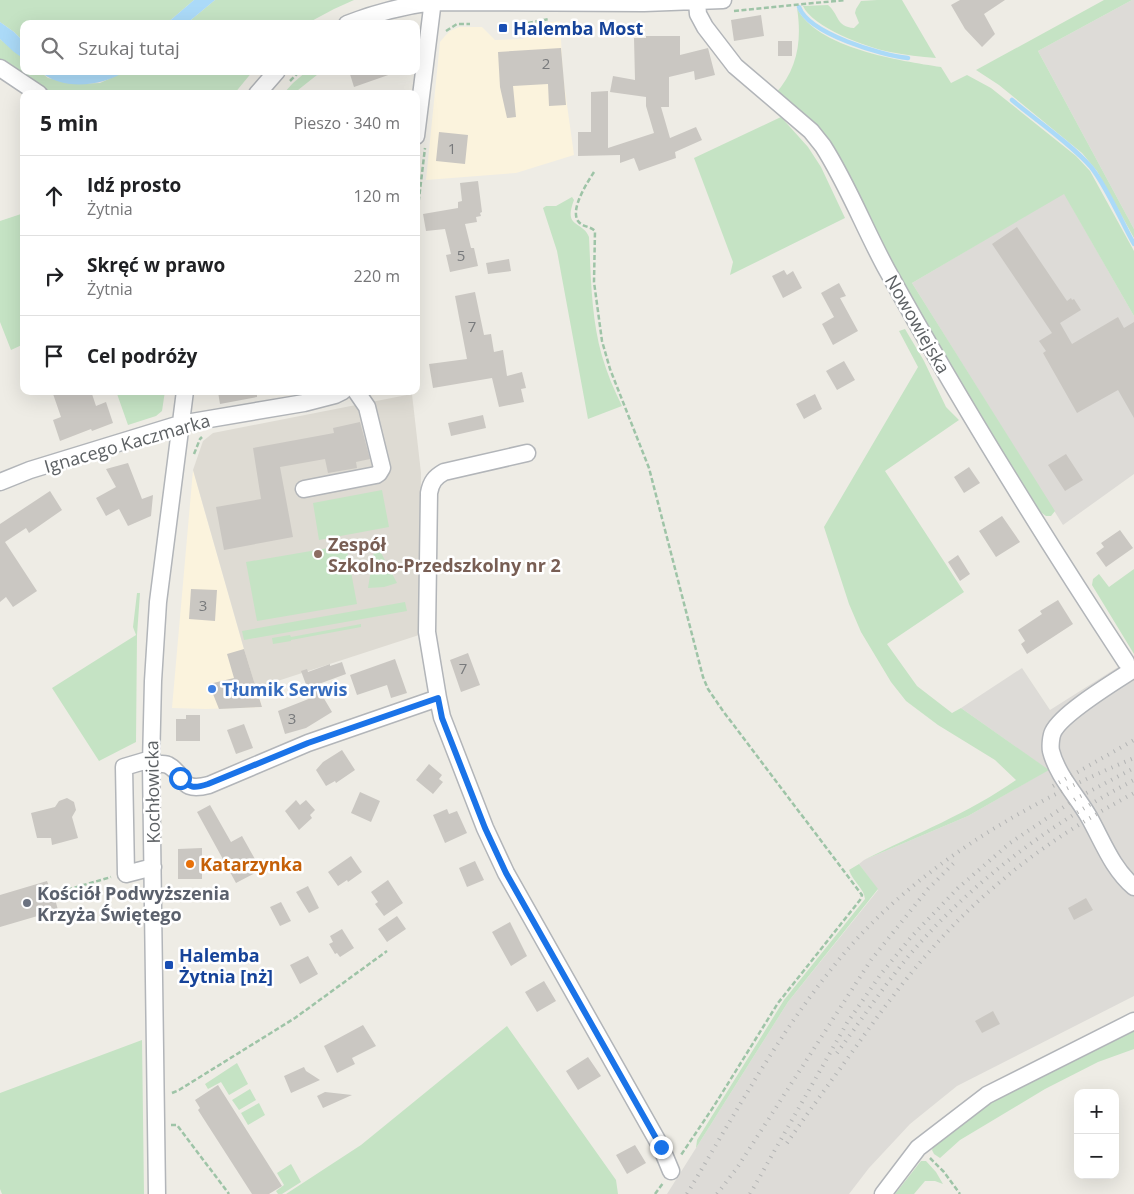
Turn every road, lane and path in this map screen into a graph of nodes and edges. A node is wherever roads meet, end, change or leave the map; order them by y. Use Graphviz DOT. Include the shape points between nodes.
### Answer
graph roads {
  1 [pos="723,0"];
  2 [pos="432,1"];
  3 [pos="698,2"];
  4 [pos="356,20"];
  5 [pos="0,68"];
  6 [pos="274,75"];
  7 [pos="33,90"];
  8 [pos="261,90"];
  9 [pos="420,102"];
  10 [pos="594,172"];
  11 [pos="184,395"];
  12 [pos="337,395"];
  13 [pos="359,395"];
  14 [pos="180,424"];
  15 [pos="527,453"];
  16 [pos="0,482"];
  17 [pos="304,489"];
  18 [pos="1130,665"];
  19 [pos="438,698"];
  20 [pos="151,762"];
  21 [pos="153,867"];
  22 [pos="90,883"];
  23 [pos="1134,888"];
  24 [pos="53,894"];
  25 [pos="387,951"];
  26 [pos="1134,1021"];
  27 [pos="156,1099"];
  28 [pos="157,1125"];
  29 [pos="918,1148"];
  30 [pos="670,1171"];
  31 [pos="157,1194"];
  32 [pos="229,1194"];
  33 [pos="656,1194"];
  34 [pos="883,1194"];
  35 [pos="960,1194"];
  1 -- 3 [label="street"];
  2 -- 3 [label="street"];
  2 -- 4 [label="street"];
  2 -- 9 [label="street"];
  3 -- 18 [label="street, Nowowiejska" via="698,14 705,27 736,66 811,131 823,146 886,270 956,389 1042,533"];
  5 -- 7 [label="street"];
  6 -- 8 [label="street"];
  10 -- 30 [label="path" via="576,212 580,224 595,231 594,282 602,341 650,468 703,677 723,711 862,895 778,1003"];
  11 -- 14 [label="street, Kochłowicka"];
  12 -- 14 [label="street, Ignacego Kaczmarka" via="304,404"];
  13 -- 17 [label="street" via="367,407 381,470 376,474"];
  14 -- 16 [label="street, Ignacego Kaczmarka"];
  14 -- 20 [label="street, Kochłowicka" via="158,602"];
  15 -- 19 [label="street" via="444,472 430,484 427,632"];
  18 -- 23 [label="street" via="1062,719 1052,733 1051,750 1101,843 1121,876"];
  19 -- 20 [label="street" via="308,743 196,788 189,786 166,764"];
  19 -- 30 [label="street" via="442,718 506,873 661,1147"];
  20 -- 21 [label="street, Kochłowicka"];
  20 -- 21 [label="street" via="124,767 126,874"];
  21 -- 27 [label="street, Kochłowicka"];
  22 -- 24 [label="path"];
  25 -- 27 [label="path" via="295,1018 179,1090"];
  26 -- 29 [label="street" via="987,1095"];
  27 -- 28 [label="street, Kochłowicka"];
  28 -- 31 [label="street, Kochłowicka"];
  28 -- 32 [label="path" via="177,1125"];
  29 -- 34 [label="street"];
  29 -- 35 [label="path" via="939,1166"];
  30 -- 33 [label="path"];
}
